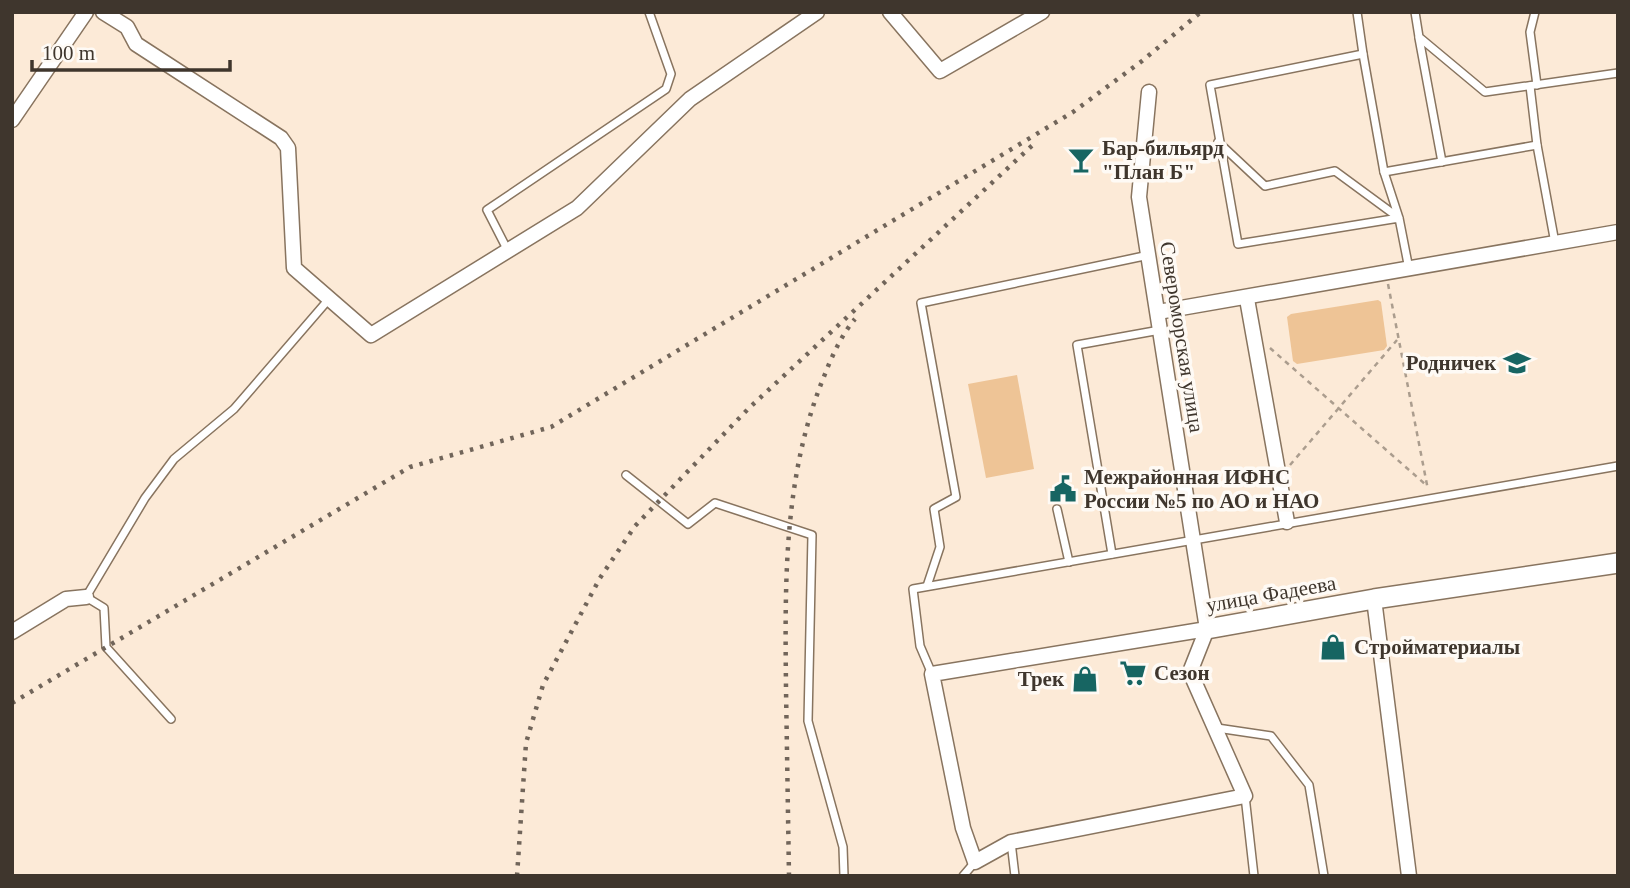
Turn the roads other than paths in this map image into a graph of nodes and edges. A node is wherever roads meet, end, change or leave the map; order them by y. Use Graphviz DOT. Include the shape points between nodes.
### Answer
graph roads {
  1 [pos="86,12"];
  2 [pos="103,12"];
  3 [pos="649,12"];
  4 [pos="817,12"];
  5 [pos="890,12"];
  6 [pos="1042,12"];
  7 [pos="1357,12"];
  8 [pos="1415,12"];
  9 [pos="1535,12"];
  10 [pos="1419,37"];
  11 [pos="1363,54"];
  12 [pos="1618,73"];
  13 [pos="1533,85"];
  14 [pos="1149,92"];
  15 [pos="12,120"];
  16 [pos="1218,142"];
  17 [pos="1537,145"];
  18 [pos="1442,162"];
  19 [pos="1384,172"];
  20 [pos="1399,218"];
  21 [pos="1618,232"];
  22 [pos="1555,244"];
  23 [pos="508,251"];
  24 [pos="1150,255"];
  25 [pos="1409,270"];
  26 [pos="329,299"];
  27 [pos="1247,299"];
  28 [pos="1158,313"];
  29 [pos="1161,329"];
  30 [pos="1618,466"];
  31 [pos="626,475"];
  32 [pos="1058,509"];
  33 [pos="1287,523"];
  34 [pos="1192,540"];
  35 [pos="1112,554"];
  36 [pos="1069,562"];
  37 [pos="1618,563"];
  38 [pos="927,586"];
  39 [pos="86,597"];
  40 [pos="1374,599"];
  41 [pos="1207,629"];
  42 [pos="12,632"];
  43 [pos="932,674"];
  44 [pos="171,719"];
  45 [pos="1216,728"];
  46 [pos="1245,796"];
  47 [pos="1012,842"];
  48 [pos="975,862"];
  49 [pos="844,876"];
  50 [pos="963,876"];
  51 [pos="1015,876"];
  52 [pos="1254,876"];
  53 [pos="1324,876"];
  54 [pos="1409,876"];
  1 -- 15 [label="street"];
  2 -- 26 [label="street" via="127,27 136,44 281,138 288,148 294,268"];
  3 -- 23 [label="lane" via="671,74 666,89 487,210"];
  4 -- 23 [label="street" via="690,99 577,208"];
  5 -- 6 [label="street" via="940,71"];
  7 -- 11 [label="lane"];
  8 -- 10 [label="lane"];
  9 -- 13 [label="lane" via="1530,32"];
  10 -- 13 [label="lane" via="1485,92"];
  10 -- 18 [label="lane"];
  11 -- 16 [label="lane" via="1210,85"];
  11 -- 19 [label="lane"];
  12 -- 13 [label="lane"];
  13 -- 17 [label="lane"];
  14 -- 24 [label="street, Североморская улица" via="1139,197"];
  16 -- 20 [label="lane" via="1265,186 1335,171"];
  16 -- 20 [label="lane" via="1238,244"];
  17 -- 18 [label="lane"];
  17 -- 22 [label="lane"];
  18 -- 19 [label="lane"];
  19 -- 20 [label="lane"];
  20 -- 25 [label="lane"];
  21 -- 22 [label="street"];
  22 -- 25 [label="street"];
  23 -- 26 [label="street" via="371,335"];
  24 -- 28 [label="street, Североморская улица"];
  24 -- 38 [label="lane" via="920,303 956,497 934,509 940,547"];
  25 -- 27 [label="street"];
  26 -- 39 [label="lane" via="234,409 174,459"];
  27 -- 28 [label="street"];
  27 -- 33 [label="street"];
  28 -- 29 [label="street, Североморская улица"];
  29 -- 34 [label="street, Североморская улица"];
  29 -- 35 [label="lane" via="1077,345"];
  30 -- 33 [label="lane"];
  31 -- 49 [label="lane" via="688,523 715,503 812,535 808,721 843,847"];
  32 -- 36 [label="lane"];
  33 -- 34 [label="lane"];
  34 -- 35 [label="lane"];
  34 -- 41 [label="street, Североморская улица"];
  35 -- 36 [label="lane"];
  36 -- 38 [label="lane"];
  37 -- 40 [label="street, улица Фадеева"];
  38 -- 43 [label="lane" via="913,589 920,646"];
  39 -- 42 [label="street" via="66,599"];
  39 -- 44 [label="lane" via="104,608 106,647"];
  40 -- 41 [label="street, улица Фадеева"];
  40 -- 54 [label="street"];
  41 -- 43 [label="street, улица Фадеева"];
  41 -- 45 [label="street" via="1190,673"];
  43 -- 48 [label="street" via="963,828"];
  45 -- 46 [label="street"];
  45 -- 53 [label="lane" via="1271,736 1310,785"];
  46 -- 47 [label="street"];
  46 -- 52 [label="lane"];
  47 -- 48 [label="street"];
  47 -- 51 [label="lane"];
  48 -- 50 [label="lane"];
}
